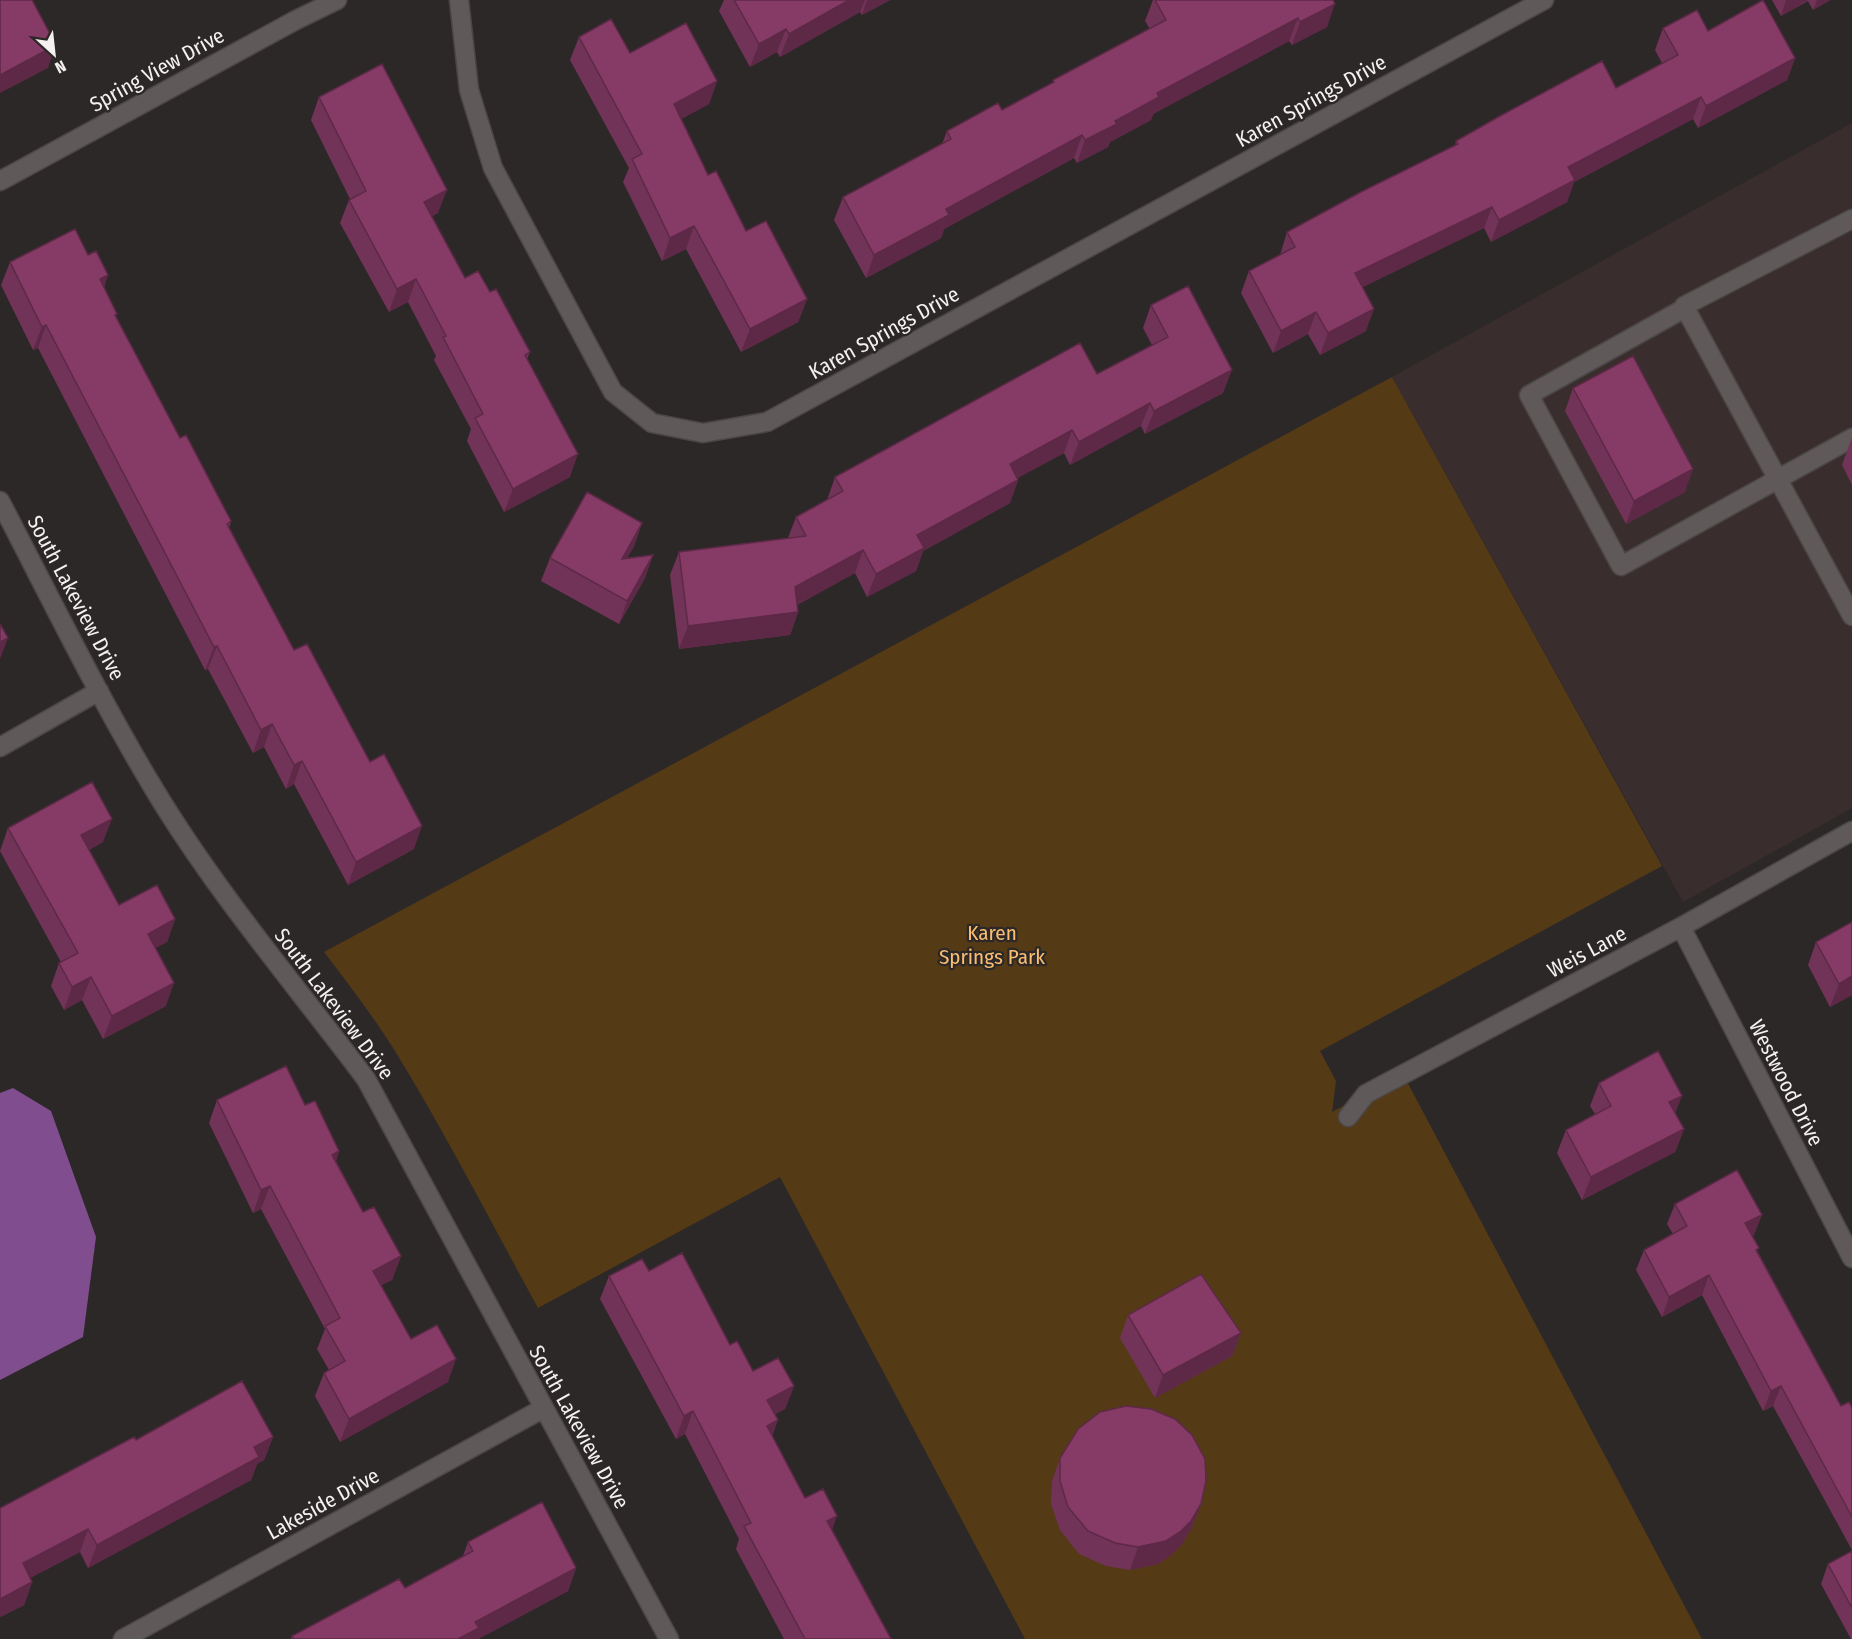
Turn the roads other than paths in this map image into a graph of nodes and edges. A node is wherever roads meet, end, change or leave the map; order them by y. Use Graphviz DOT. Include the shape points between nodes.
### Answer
graph roads {
  1 [pos="337,0"];
  2 [pos="459,0"];
  3 [pos="1544,0"];
  4 [pos="0,181"];
  5 [pos="1852,219"];
  6 [pos="1685,308"];
  7 [pos="1852,438"];
  8 [pos="1777,478"];
  9 [pos="0,501"];
  10 [pos="1852,616"];
  11 [pos="99,691"];
  12 [pos="0,747"];
  13 [pos="1852,831"];
  14 [pos="1681,927"];
  15 [pos="1348,1117"];
  16 [pos="1852,1258"];
  17 [pos="544,1408"];
  18 [pos="123,1639"];
  19 [pos="669,1639"];
  1 -- 4 [label="street, Spring View Drive"];
  2 -- 3 [label="street, Karen Springs Drive" via="470,90 493,168 613,392 652,423 703,434 766,422"];
  5 -- 6 [label="street"];
  6 -- 8 [label="street"];
  6 -- 8 [label="street" via="1529,395 1621,567"];
  7 -- 8 [label="street"];
  8 -- 10 [label="street"];
  9 -- 11 [label="street, South Lakeview Drive"];
  11 -- 12 [label="street"];
  11 -- 17 [label="street, South Lakeview Drive" via="155,790 226,899 366,1079"];
  13 -- 14 [label="street, Weis Lane"];
  14 -- 15 [label="street, Weis Lane" via="1366,1094"];
  14 -- 16 [label="street, Westwood Drive"];
  17 -- 18 [label="street, Lakeside Drive"];
  17 -- 19 [label="street, South Lakeview Drive"];
}
